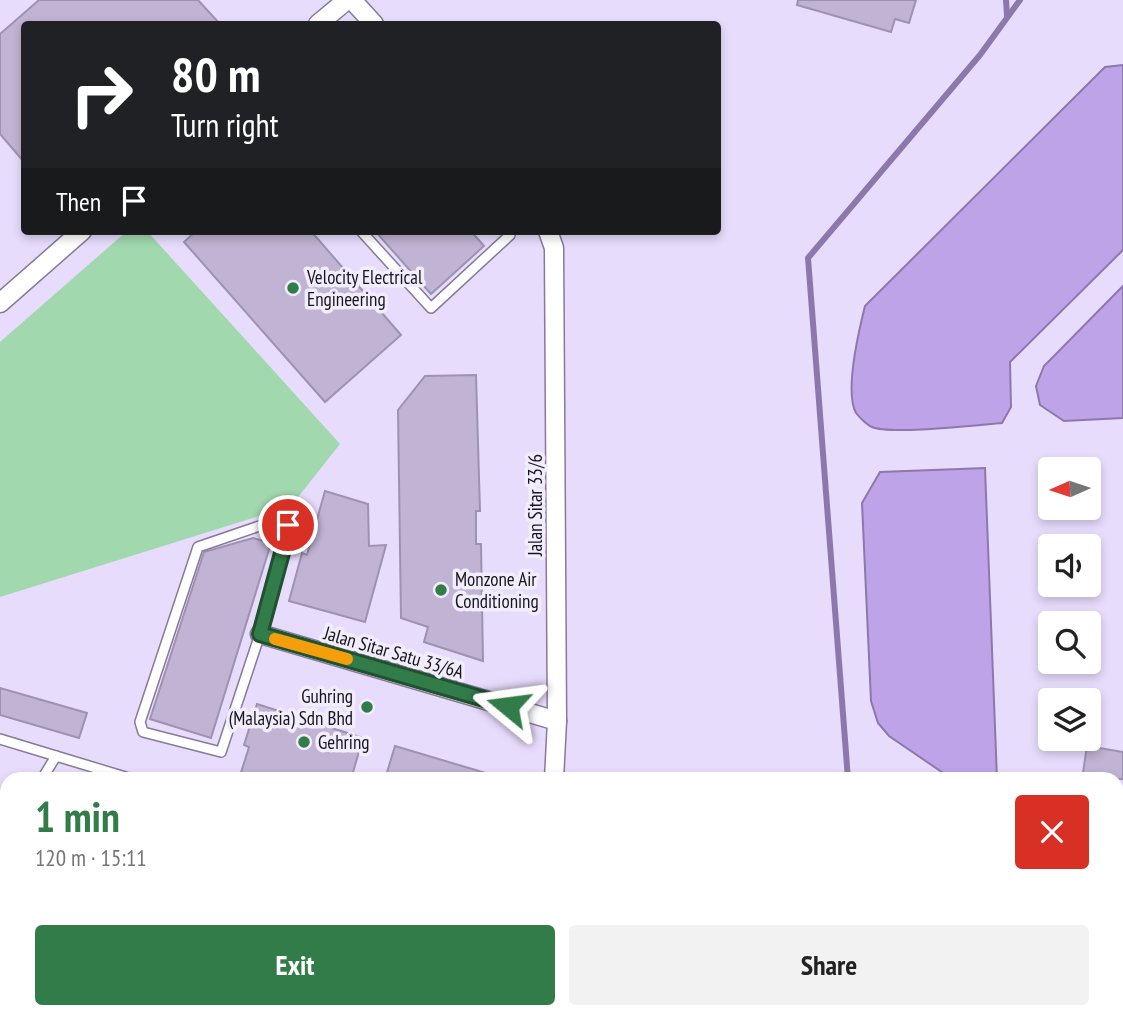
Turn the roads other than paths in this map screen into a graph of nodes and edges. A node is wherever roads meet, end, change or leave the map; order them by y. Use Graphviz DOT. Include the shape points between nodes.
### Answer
graph roads {
  1 [pos="346,0"];
  2 [pos="352,0"];
  3 [pos="322,21"];
  4 [pos="371,21"];
  5 [pos="77,235"];
  6 [pos="365,235"];
  7 [pos="509,235"];
  8 [pos="549,235"];
  9 [pos="0,303"];
  10 [pos="260,634"];
  11 [pos="557,721"];
  12 [pos="0,739"];
  13 [pos="56,756"];
  14 [pos="46,772"];
  15 [pos="108,772"];
  16 [pos="554,772"];
  1 -- 3 [label="street"];
  2 -- 4 [label="street"];
  5 -- 9 [label="street"];
  6 -- 7 [label="lane" via="431,308"];
  8 -- 11 [label="street, Jalan Sitar 33/6" via="554,248"];
  10 -- 10 [label="lane" via="288,531 288,525 277,520 198,547 140,722 143,732 221,752"];
  10 -- 11 [label="street, Jalan Sitar Satu 33/6A"];
  11 -- 16 [label="street, Jalan Sitar 33/6"];
  12 -- 13 [label="lane"];
  13 -- 14 [label="lane"];
  13 -- 15 [label="lane"];
}
